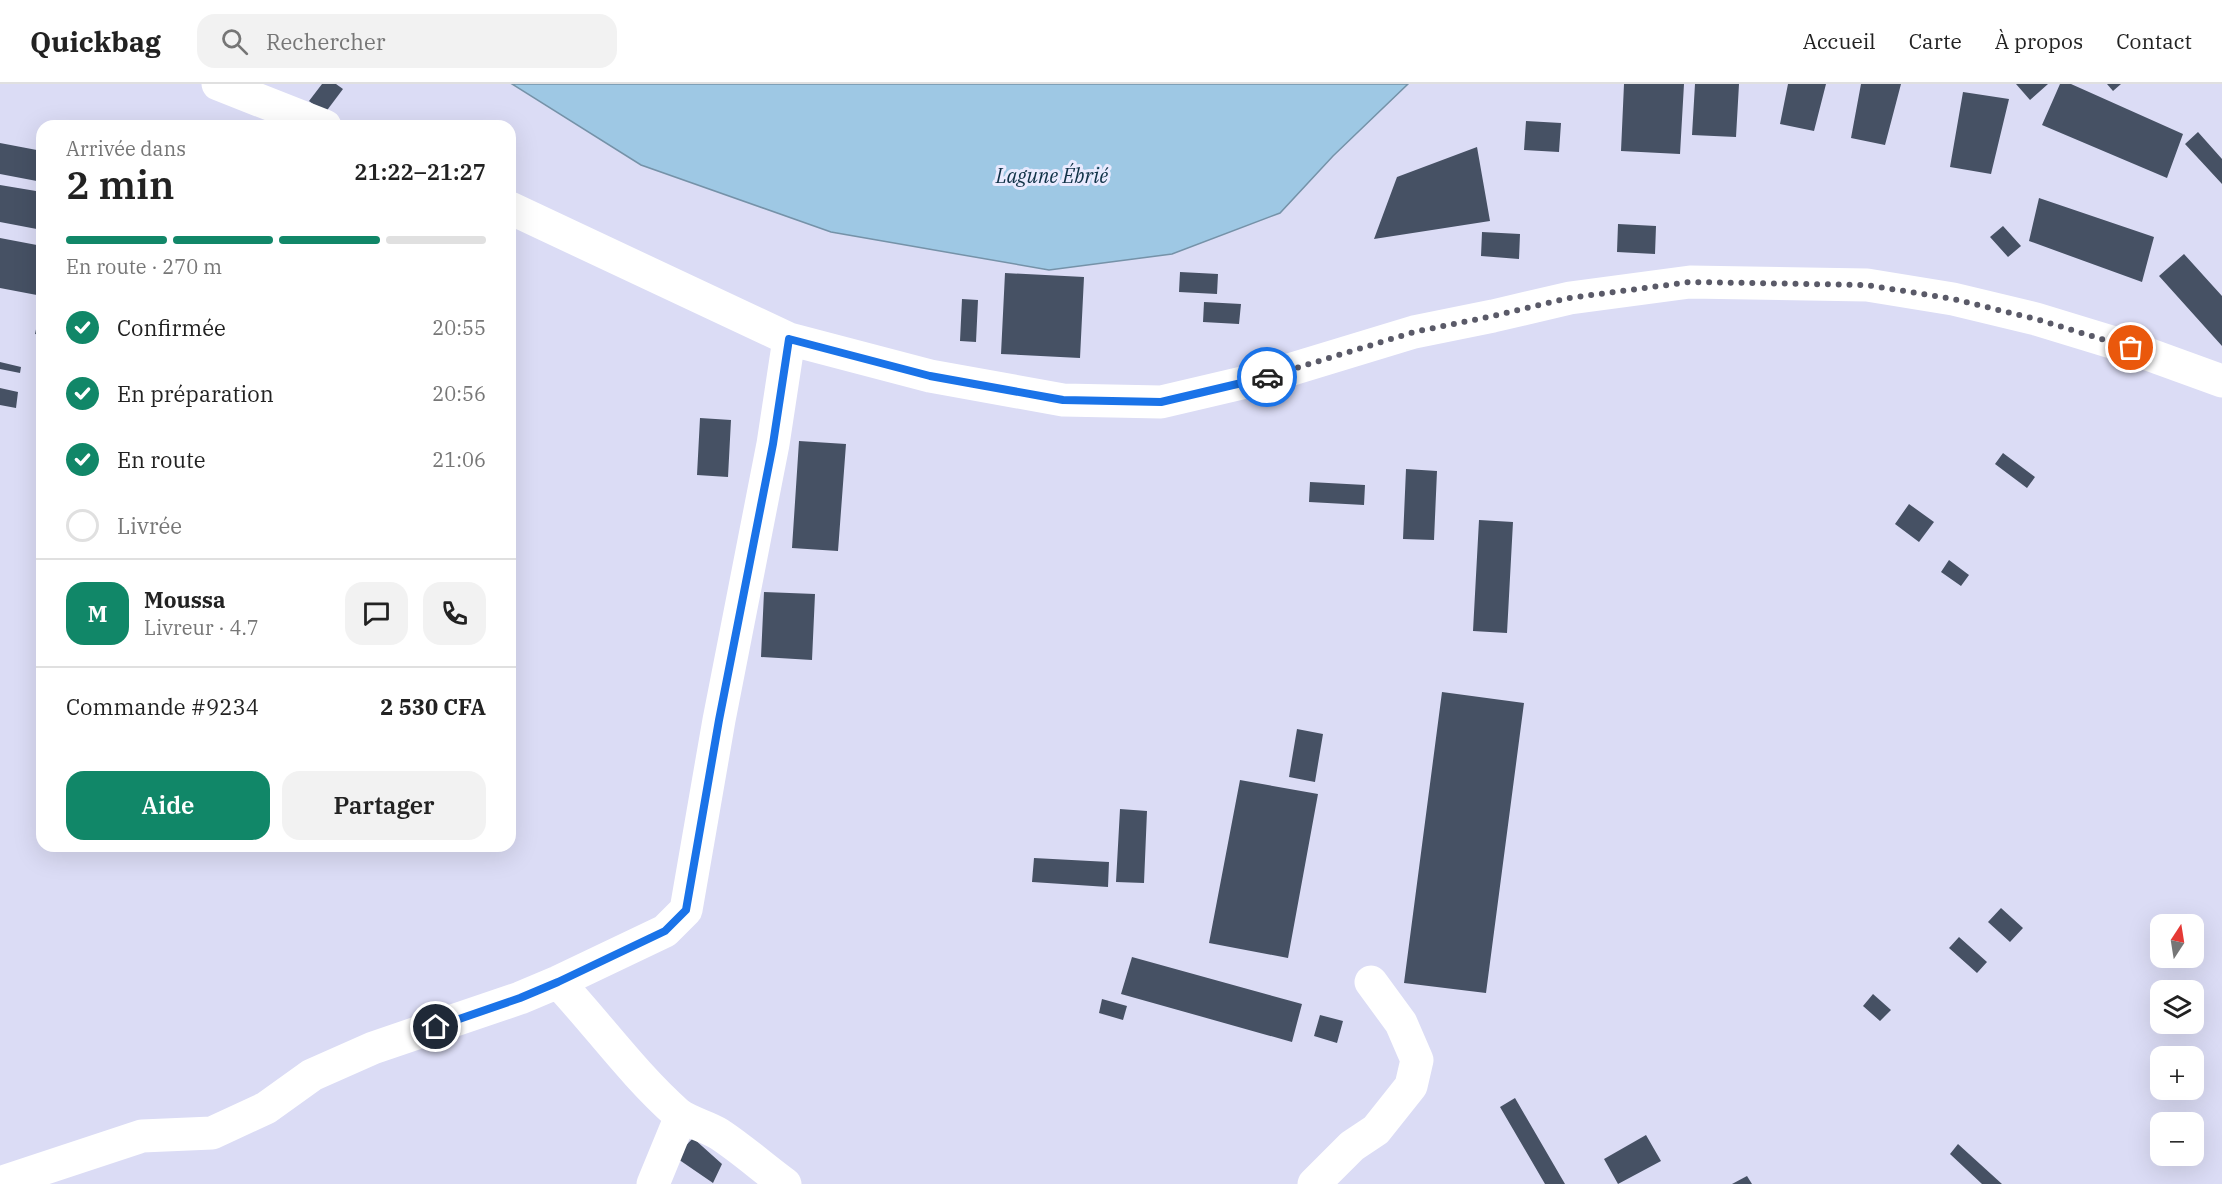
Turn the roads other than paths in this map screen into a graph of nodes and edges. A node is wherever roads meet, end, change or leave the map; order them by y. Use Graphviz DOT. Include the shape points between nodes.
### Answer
graph roads {
  1 [pos="218,84"];
  2 [pos="310,120"];
  3 [pos="516,211"];
  4 [pos="789,339"];
  5 [pos="2222,381"];
  6 [pos="558,982"];
  7 [pos="1371,982"];
  8 [pos="681,1116"];
  9 [pos="0,1183"];
  10 [pos="653,1184"];
  11 [pos="785,1184"];
  12 [pos="1314,1184"];
  1 -- 2 [label="street"];
  3 -- 4 [label="street"];
  4 -- 5 [label="street" via="930,376 1063,400 1161,402 1269,376 1414,332 1569,298 1690,282 1786,282 1867,285 1953,299 2036,319"];
  4 -- 6 [label="street" via="686,910 665,931"];
  6 -- 8 [label="street" via="643,1080"];
  6 -- 9 [label="street" via="373,1048 312,1075 266,1108 212,1133 142,1136"];
  7 -- 12 [label="street" via="1401,1023 1417,1060 1411,1086 1376,1130 1352,1146"];
  8 -- 10 [label="street"];
  8 -- 11 [label="street" via="718,1134"];
}
